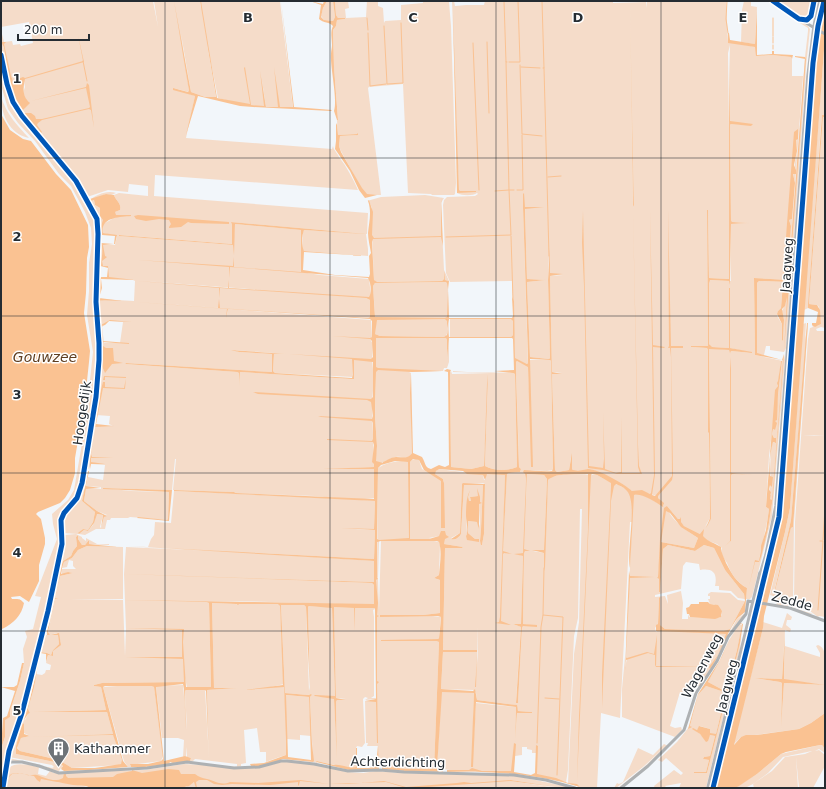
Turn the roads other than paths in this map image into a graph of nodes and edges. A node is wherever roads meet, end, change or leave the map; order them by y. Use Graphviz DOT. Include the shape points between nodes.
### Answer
graph roads {
  1 [pos="773,1"];
  2 [pos="818,2"];
  3 [pos="814,25"];
  4 [pos="825,34"];
  5 [pos="1,55"];
  6 [pos="748,601"];
  7 [pos="753,601"];
  8 [pos="825,622"];
  9 [pos="6,762"];
  10 [pos="3,788"];
  11 [pos="575,788"];
  12 [pos="620,788"];
  13 [pos="708,788"];
  1 -- 3 [label="street" via="804,22"];
  2 -- 3 [label="main road, Jaagweg"];
  3 -- 4 [label="street"];
  3 -- 7 [label="main road, Jaagweg" via="776,500 772,530"];
  5 -- 9 [label="street, Hoogedijk" via="13,102 76,181 97,219 96,302 99,343 96,397 82,483 77,498 61,520 62,547 46,620 22,713"];
  6 -- 7 [label="street, Zedde"];
  6 -- 12 [label="street, Wagenweg" via="746,614 728,637 717,661 696,693 685,728 648,766"];
  7 -- 8 [label="street, Zedde" via="790,608"];
  7 -- 13 [label="main road, Jaagweg"];
  9 -- 10 [label="street, Hoogedijk"];
  9 -- 11 [label="street, Achterdichting" via="22,762 59,772 147,768 187,762 234,768 259,767 287,761 348,772 375,770 514,775"];
}
